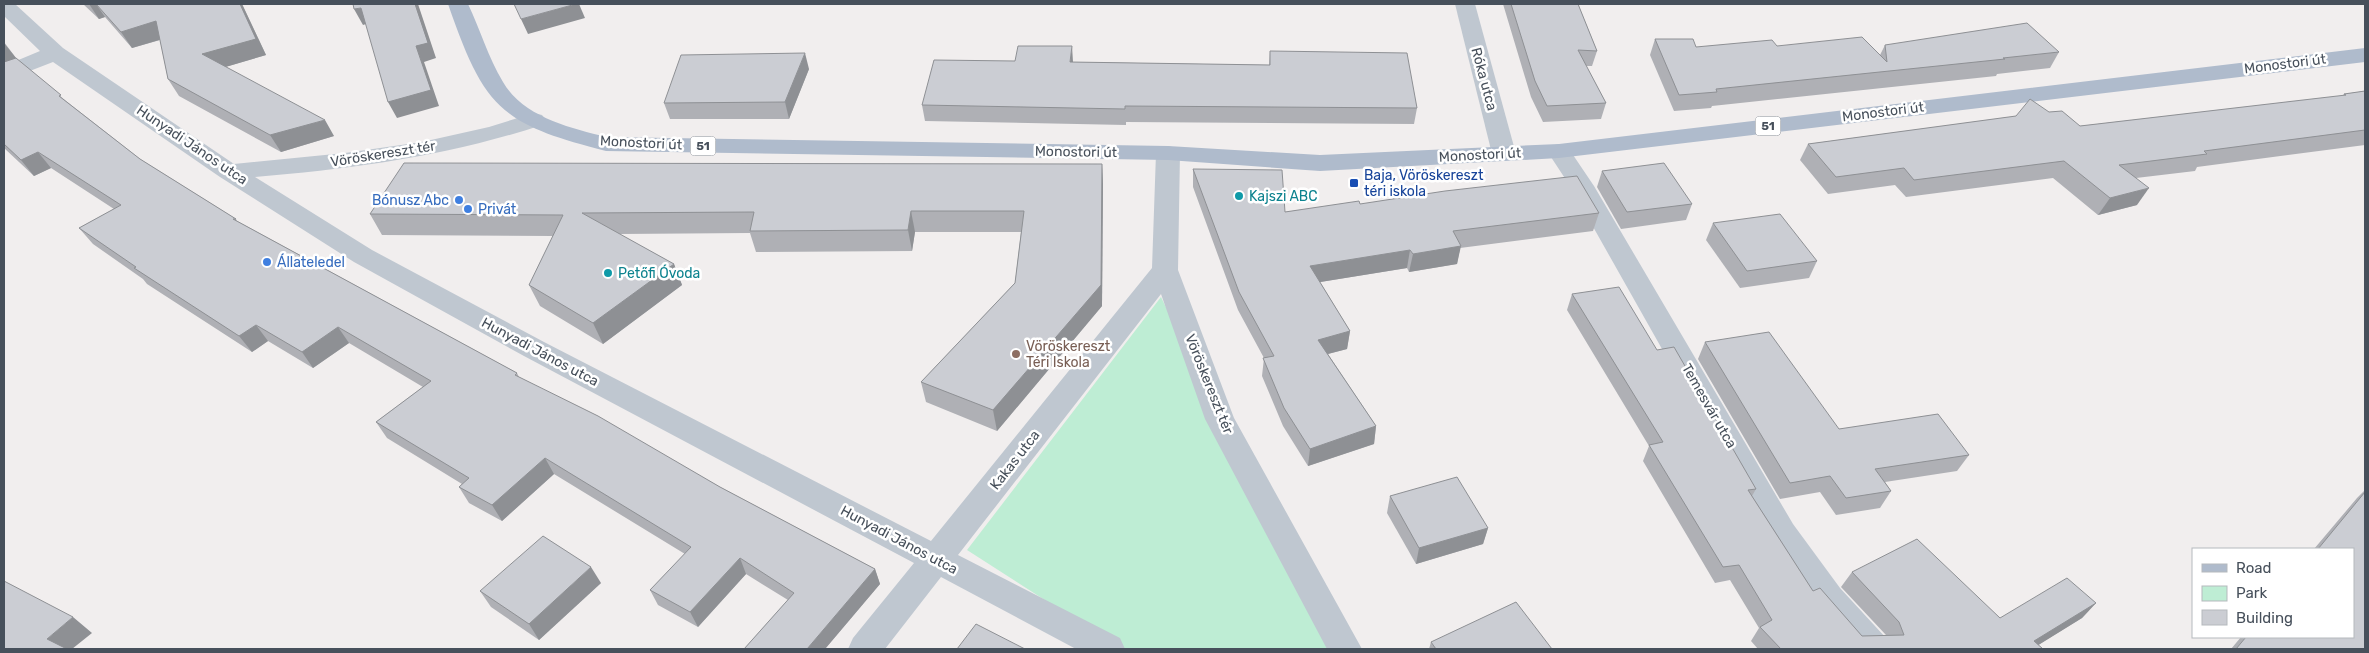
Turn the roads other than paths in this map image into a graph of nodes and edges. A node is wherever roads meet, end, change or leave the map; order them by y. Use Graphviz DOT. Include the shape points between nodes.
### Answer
graph roads {
  1 [pos="458,4"];
  2 [pos="1465,4"];
  3 [pos="4,5"];
  4 [pos="55,53"];
  5 [pos="2365,55"];
  6 [pos="4,74"];
  7 [pos="534,120"];
  8 [pos="1559,151"];
  9 [pos="1168,153"];
  10 [pos="1504,154"];
  11 [pos="229,172"];
  12 [pos="1165,270"];
  13 [pos="937,559"];
  14 [pos="865,649"];
  15 [pos="1108,649"];
  16 [pos="1346,649"];
  17 [pos="1874,649"];
  1 -- 7 [label="main road, 51" via="494,86 513,107"];
  2 -- 10 [label="street, Róka utca"];
  3 -- 4 [label="street, Hunyadi János utca"];
  4 -- 6 [label="street"];
  4 -- 11 [label="street, Hunyadi János utca"];
  5 -- 8 [label="main road, Monostori út / 51"];
  7 -- 9 [label="main road, Monostori út / 51" via="553,129 606,144"];
  7 -- 11 [label="street, Vöröskereszt tér" via="500,132 348,161"];
  8 -- 10 [label="main road, Monostori út / 51"];
  8 -- 17 [label="street, Temesvár utca" via="1782,533 1828,598"];
  9 -- 10 [label="main road, Monostori út / 51" via="1320,163"];
  9 -- 12 [label="street, Vöröskereszt tér"];
  11 -- 13 [label="street, Hunyadi János utca" via="363,256"];
  12 -- 13 [label="street, Kakas utca"];
  12 -- 16 [label="street, Vöröskereszt tér" via="1220,418"];
  13 -- 14 [label="street, Kakas utca"];
  13 -- 15 [label="street, Hunyadi János utca"];
}
